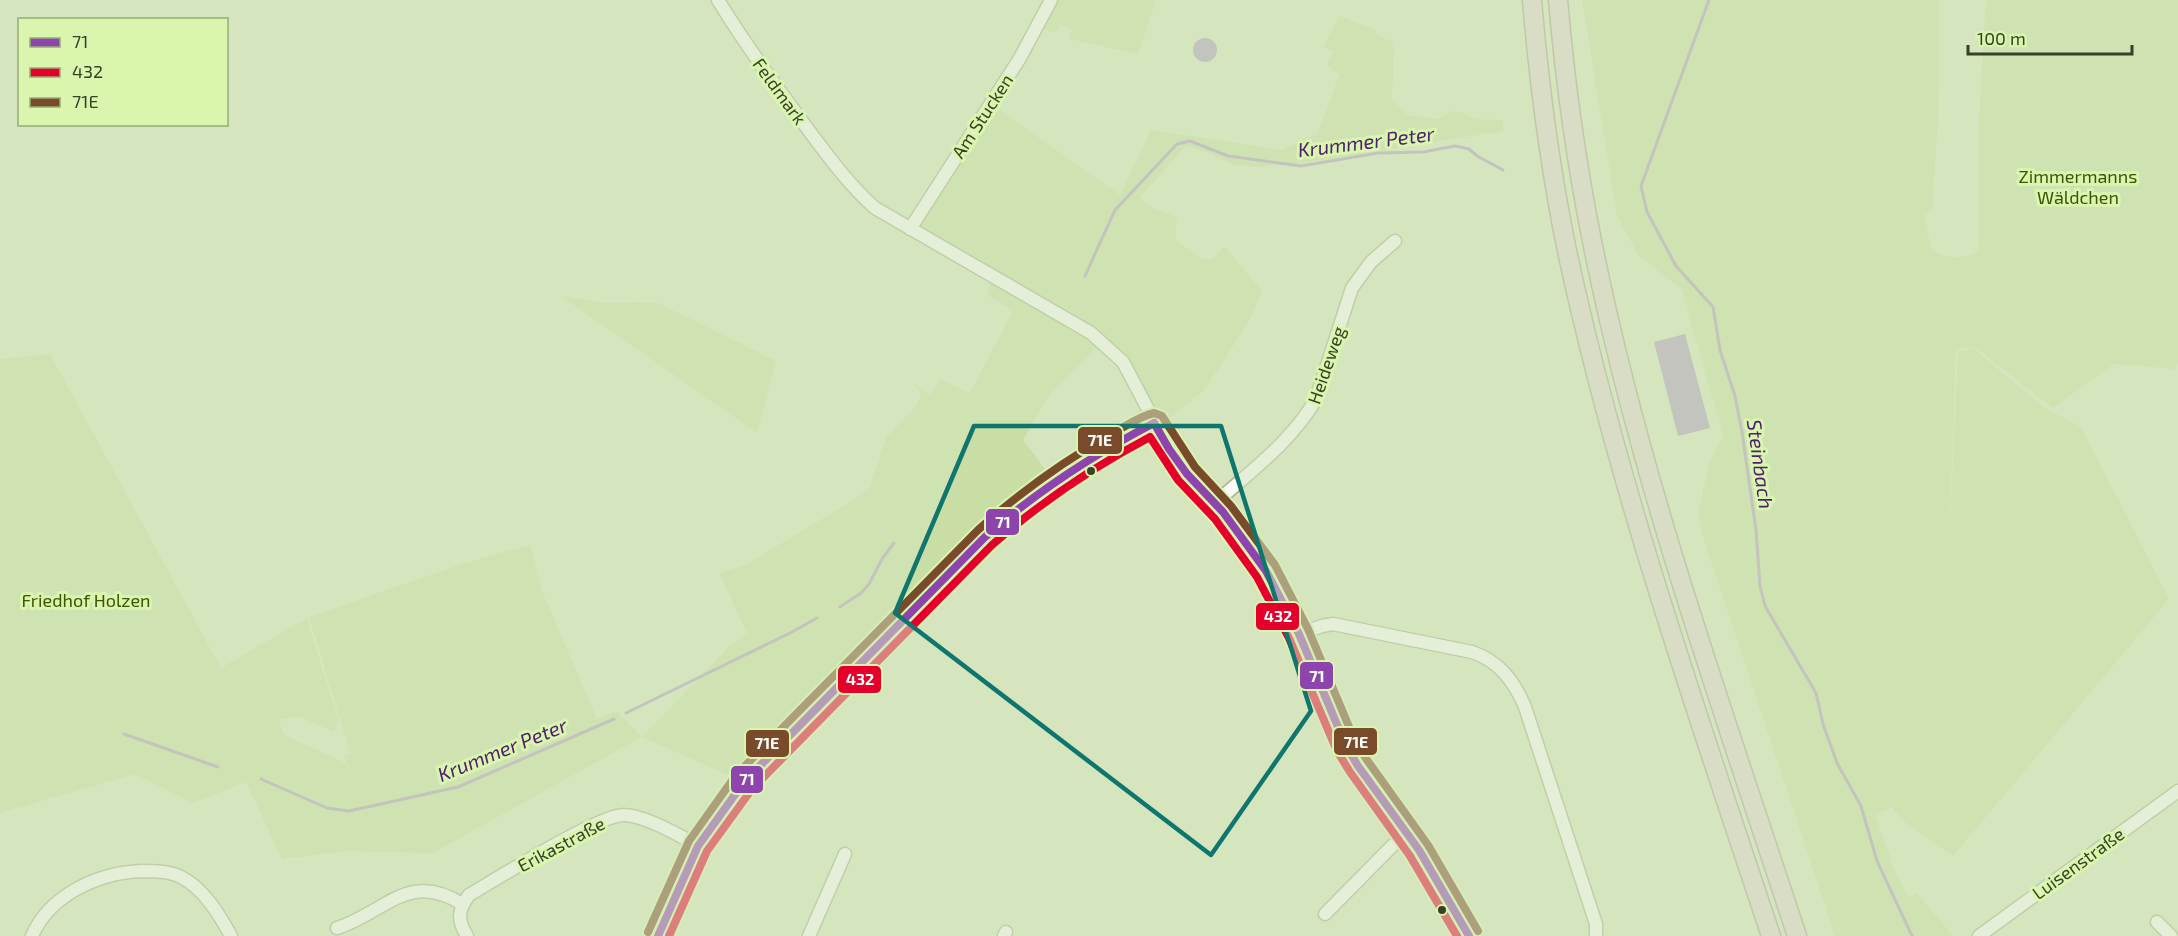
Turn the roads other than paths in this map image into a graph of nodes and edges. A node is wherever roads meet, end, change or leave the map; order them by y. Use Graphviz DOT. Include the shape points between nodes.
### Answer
graph roads {
  1 [pos="718,0"];
  2 [pos="1051,0"];
  3 [pos="1532,0"];
  4 [pos="1558,0"];
  5 [pos="910,229"];
  6 [pos="1395,241"];
  7 [pos="1154,423"];
  8 [pos="1215,503"];
  9 [pos="1299,634"];
  10 [pos="2178,792"];
  11 [pos="1406,832"];
  12 [pos="698,846"];
  13 [pos="845,854"];
  14 [pos="462,904"];
  15 [pos="1325,914"];
  16 [pos="2157,921"];
  17 [pos="337,928"];
  18 [pos="32,936"];
  19 [pos="231,936"];
  20 [pos="466,936"];
  21 [pos="658,936"];
  22 [pos="809,936"];
  23 [pos="1469,936"];
  24 [pos="1596,936"];
  25 [pos="1771,936"];
  26 [pos="1797,936"];
  27 [pos="1979,936"];
  28 [pos="2171,936"];
  1 -- 5 [label="street, Feldmark" via="753,55 850,184 874,208"];
  2 -- 5 [label="street, Am Stucken" via="1020,58"];
  3 -- 25 [label="highway" via="1555,186 1586,334 1638,526"];
  4 -- 26 [label="highway" via="1580,180 1611,328 1703,649"];
  5 -- 7 [label="street, Feldmark" via="1091,333 1123,362"];
  6 -- 8 [label="street, Heideweg" via="1371,262 1352,288 1308,413 1286,440"];
  7 -- 8 [label="street, Feldmark" via="1187,474"];
  7 -- 12 [label="street" via="1117,442 1016,508 744,782"];
  8 -- 9 [label="street, Feldmark" via="1266,571"];
  9 -- 11 [label="street, Feldmark" via="1346,746"];
  9 -- 24 [label="street" via="1333,624 1472,652 1505,673 1525,707 1596,924"];
  10 -- 27 [label="street, Luisenstraße"];
  11 -- 15 [label="street"];
  11 -- 23 [label="street, Feldmark"];
  12 -- 14 [label="street, Erikastraße" via="645,821 626,815 610,818 527,861"];
  12 -- 21 [label="street"];
  13 -- 22 [label="street"];
  14 -- 17 [label="street" via="444,894 414,892 398,896 353,923"];
  14 -- 20 [label="street" via="460,925"];
  16 -- 28 [label="street"];
  18 -- 19 [label="street" via="52,906 82,886 105,876 148,871 178,876 192,883"];
}
